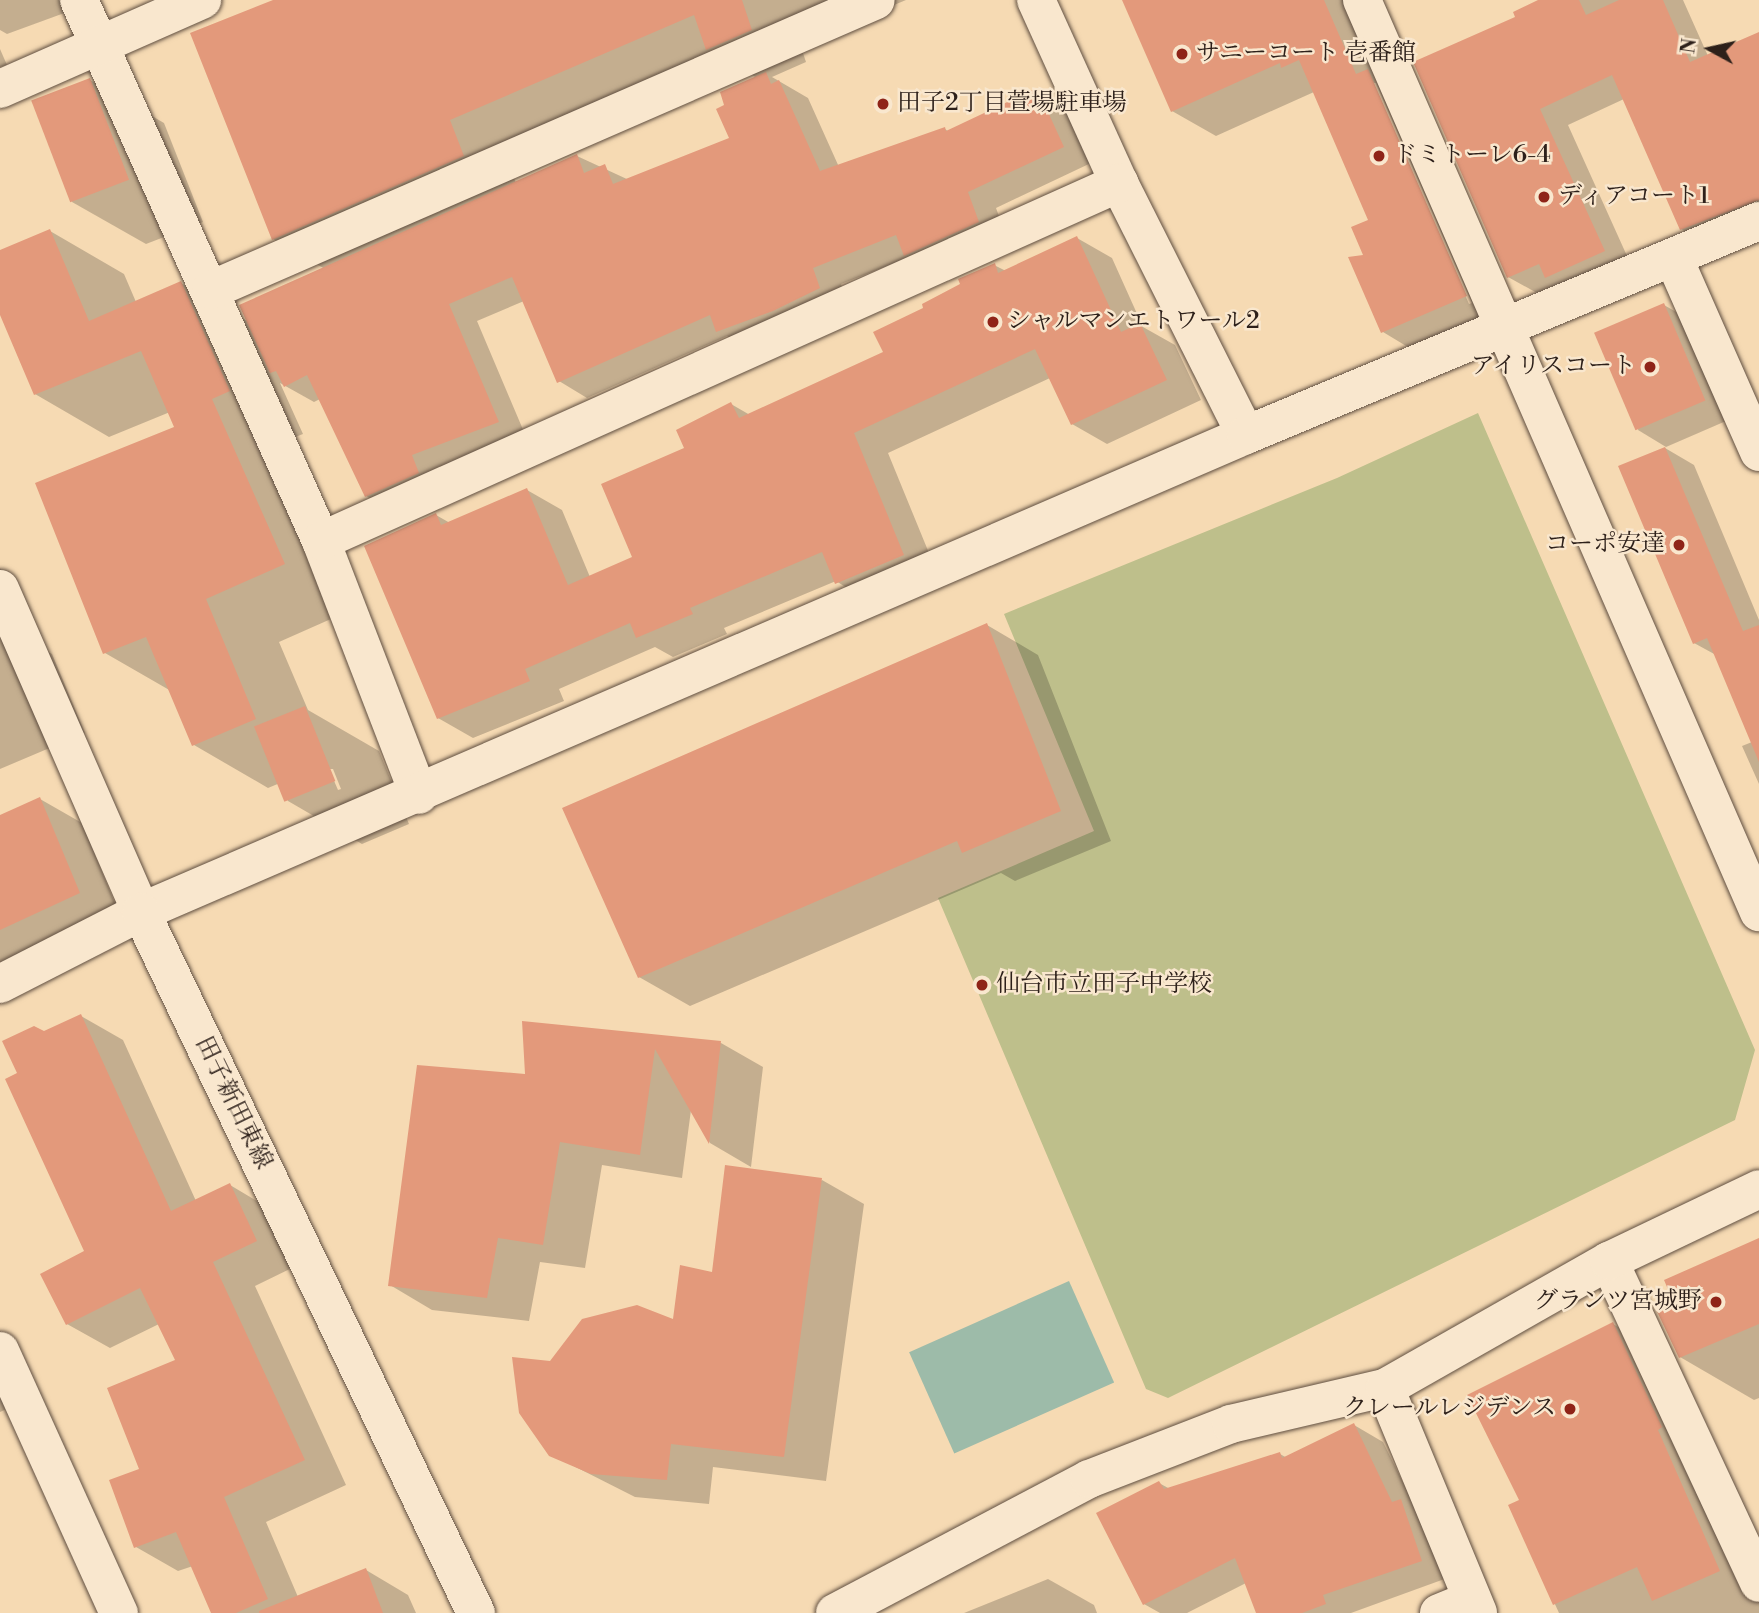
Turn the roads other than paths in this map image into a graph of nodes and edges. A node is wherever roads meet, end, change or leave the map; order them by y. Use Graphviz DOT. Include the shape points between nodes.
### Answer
graph roads {
  1 [pos="79,0"];
  2 [pos="202,0"];
  3 [pos="876,0"];
  4 [pos="1036,0"];
  5 [pos="1362,0"];
  6 [pos="98,46"];
  7 [pos="0,89"];
  8 [pos="1119,183"];
  9 [pos="1759,221"];
  10 [pos="1674,259"];
  11 [pos="211,290"];
  12 [pos="1506,325"];
  13 [pos="1246,435"];
  14 [pos="1759,452"];
  15 [pos="321,541"];
  16 [pos="0,589"];
  17 [pos="419,795"];
  18 [pos="141,912"];
  19 [pos="1759,912"];
  20 [pos="0,984"];
  21 [pos="1759,1189"];
  22 [pos="1609,1261"];
  23 [pos="0,1351"];
  24 [pos="1385,1388"];
  25 [pos="1759,1583"];
  26 [pos="1463,1608"];
  27 [pos="119,1613"];
  28 [pos="476,1613"];
  29 [pos="835,1613"];
  1 -- 6 [label="street"];
  2 -- 6 [label="street"];
  3 -- 11 [label="street"];
  4 -- 8 [label="street"];
  5 -- 12 [label="street"];
  6 -- 7 [label="street"];
  6 -- 11 [label="street"];
  8 -- 13 [label="street"];
  8 -- 15 [label="street"];
  9 -- 10 [label="street"];
  10 -- 12 [label="street"];
  10 -- 14 [label="street"];
  11 -- 15 [label="street"];
  12 -- 13 [label="street"];
  12 -- 19 [label="street"];
  13 -- 17 [label="street"];
  15 -- 17 [label="street"];
  16 -- 18 [label="street, 田子新田東線"];
  17 -- 18 [label="street"];
  18 -- 20 [label="street"];
  18 -- 28 [label="street, 田子新田東線"];
  21 -- 22 [label="street"];
  22 -- 24 [label="street"];
  22 -- 25 [label="street"];
  23 -- 27 [label="street"];
  24 -- 26 [label="street"];
  24 -- 29 [label="street" via="1231,1424 1089,1479"];
}
